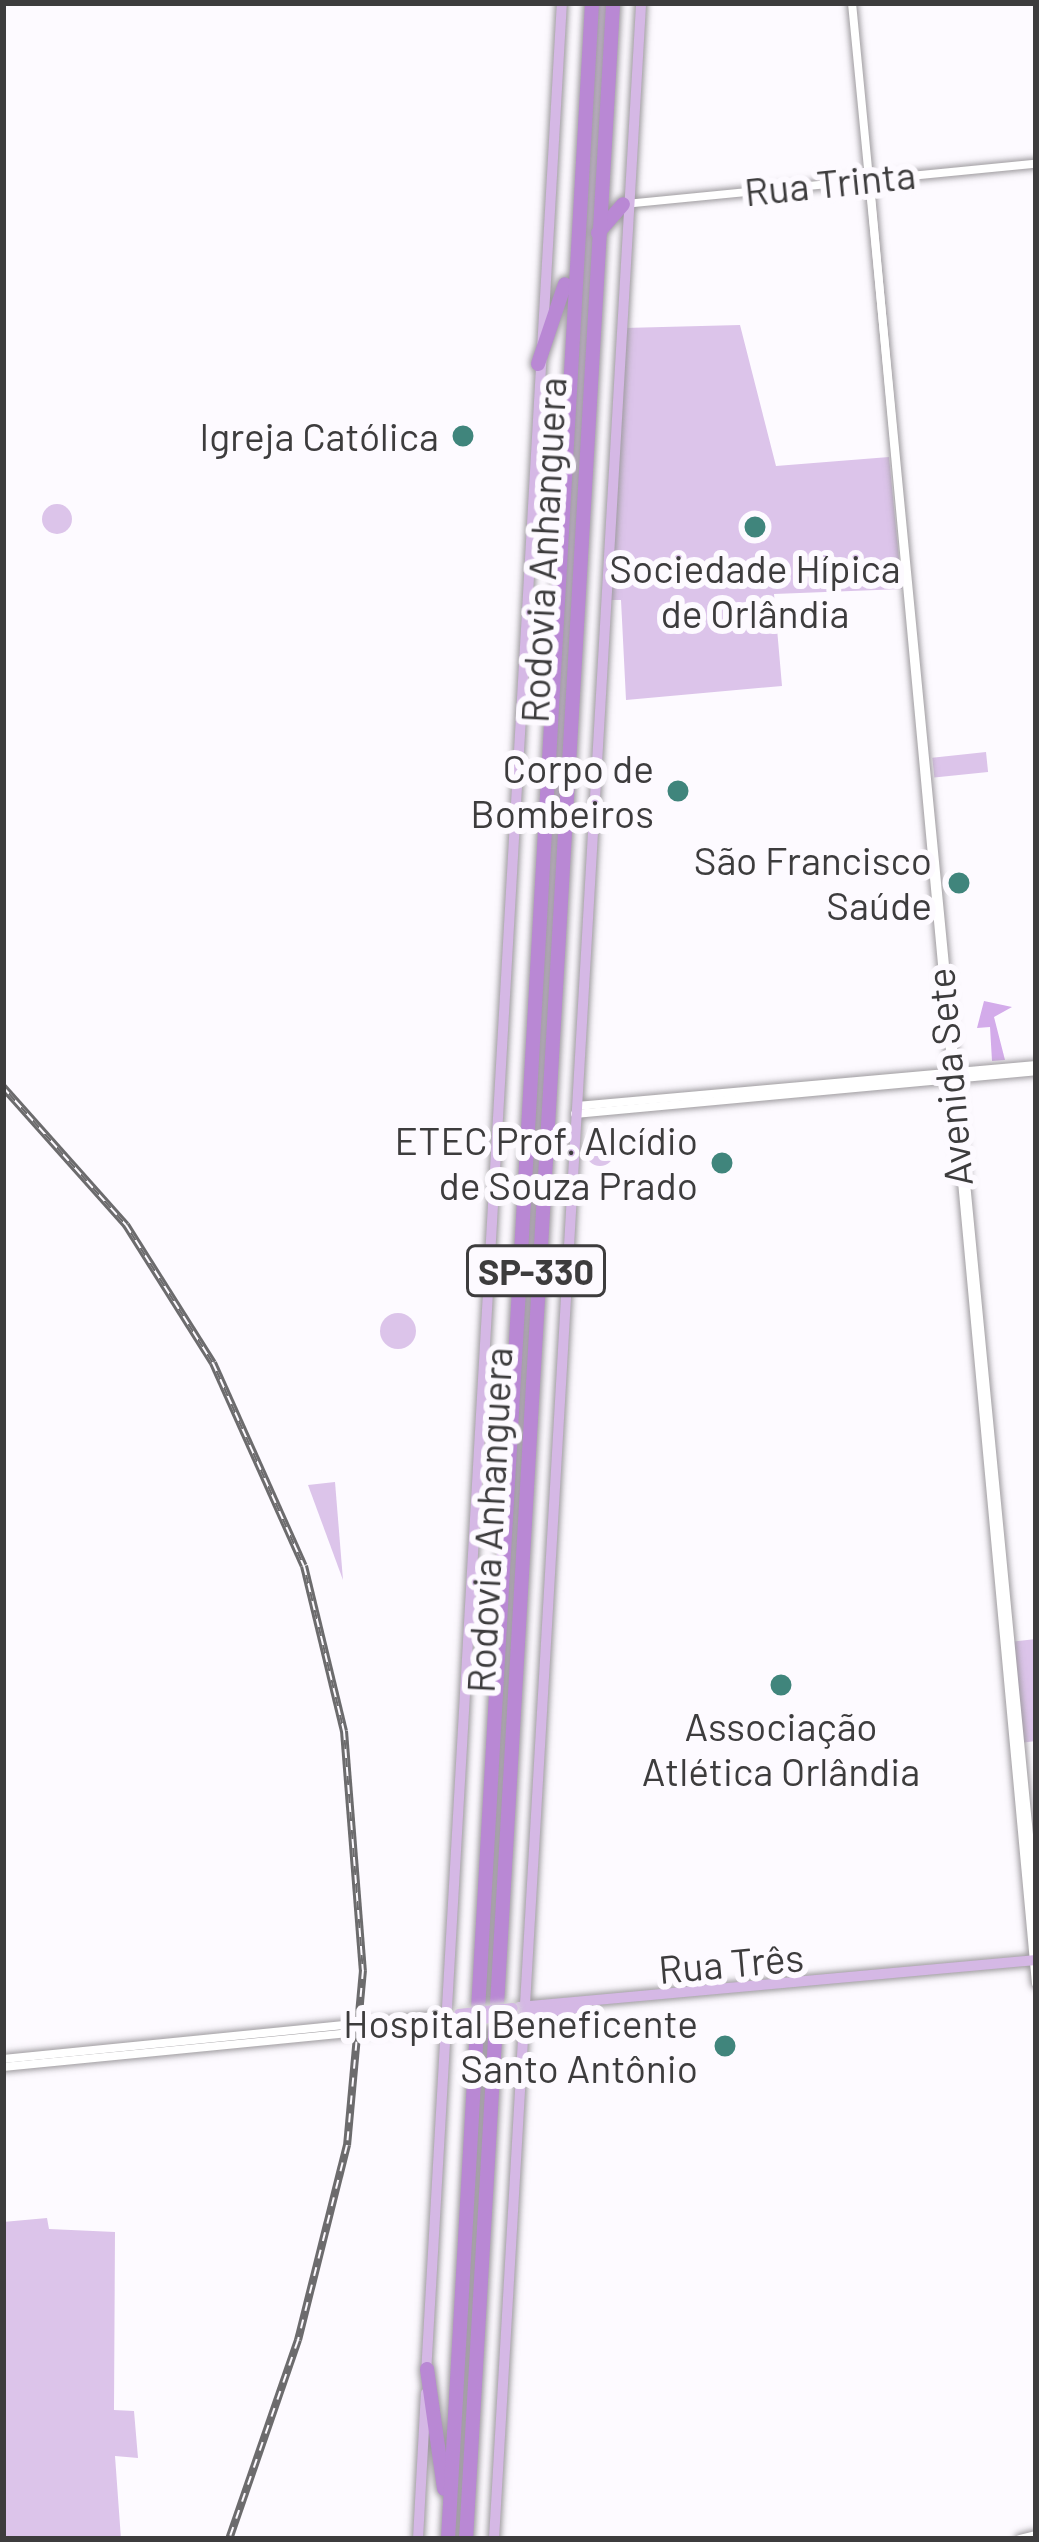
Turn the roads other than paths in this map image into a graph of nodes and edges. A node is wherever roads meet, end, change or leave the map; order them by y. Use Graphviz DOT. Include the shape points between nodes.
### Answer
graph roads {
  1 [pos="562,3"];
  2 [pos="592,3"];
  3 [pos="613,3"];
  4 [pos="640,3"];
  5 [pos="852,3"];
  6 [pos="1036,164"];
  7 [pos="870,176"];
  8 [pos="623,204"];
  9 [pos="574,244"];
  10 [pos="591,268"];
  11 [pos="538,364"];
  12 [pos="1036,1068"];
  13 [pos="952,1075"];
  14 [pos="574,1110"];
  15 [pos="1036,1908"];
  16 [pos="1035,1963"];
  17 [pos="1036,1983"];
  18 [pos="518,2011"];
  19 [pos="454,2018"];
  20 [pos="3,2063"];
  21 [pos="427,2369"];
  22 [pos="448,2535"];
  23 [pos="1036,2535"];
  24 [pos="494,2538"];
  25 [pos="418,2539"];
  26 [pos="466,2539"];
  27 [pos="1020,2539"];
  1 -- 11 [label="main road"];
  2 -- 9 [label="highway, Rodovia Anhanguera / SP-330"];
  3 -- 10 [label="highway, Rodovia Anhanguera / SP-330"];
  4 -- 8 [label="main road"];
  5 -- 7 [label="street, Avenida Sete"];
  6 -- 7 [label="street, Rua Trinta"];
  7 -- 8 [label="street, Rua Trinta"];
  7 -- 13 [label="street, Avenida Sete"];
  8 -- 10 [label="highway" via="601,222"];
  8 -- 14 [label="main road"];
  9 -- 11 [label="highway"];
  9 -- 22 [label="highway, Rodovia Anhanguera / SP-330"];
  10 -- 26 [label="highway, Rodovia Anhanguera / SP-330"];
  11 -- 19 [label="main road"];
  12 -- 13 [label="street"];
  13 -- 14 [label="street"];
  13 -- 15 [label="street, Avenida Sete"];
  13 -- 16 [label="street, Avenida Sete"];
  14 -- 18 [label="main road"];
  16 -- 17 [label="street, Avenida Sete"];
  16 -- 18 [label="main road, Rua Três"];
  18 -- 19 [label="main road, Rua Três, bridge"];
  18 -- 24 [label="main road"];
  19 -- 20 [label="street, Rua Três"];
  19 -- 21 [label="main road"];
  21 -- 22 [label="highway"];
  21 -- 25 [label="main road"];
  23 -- 27 [label="street"];
}
